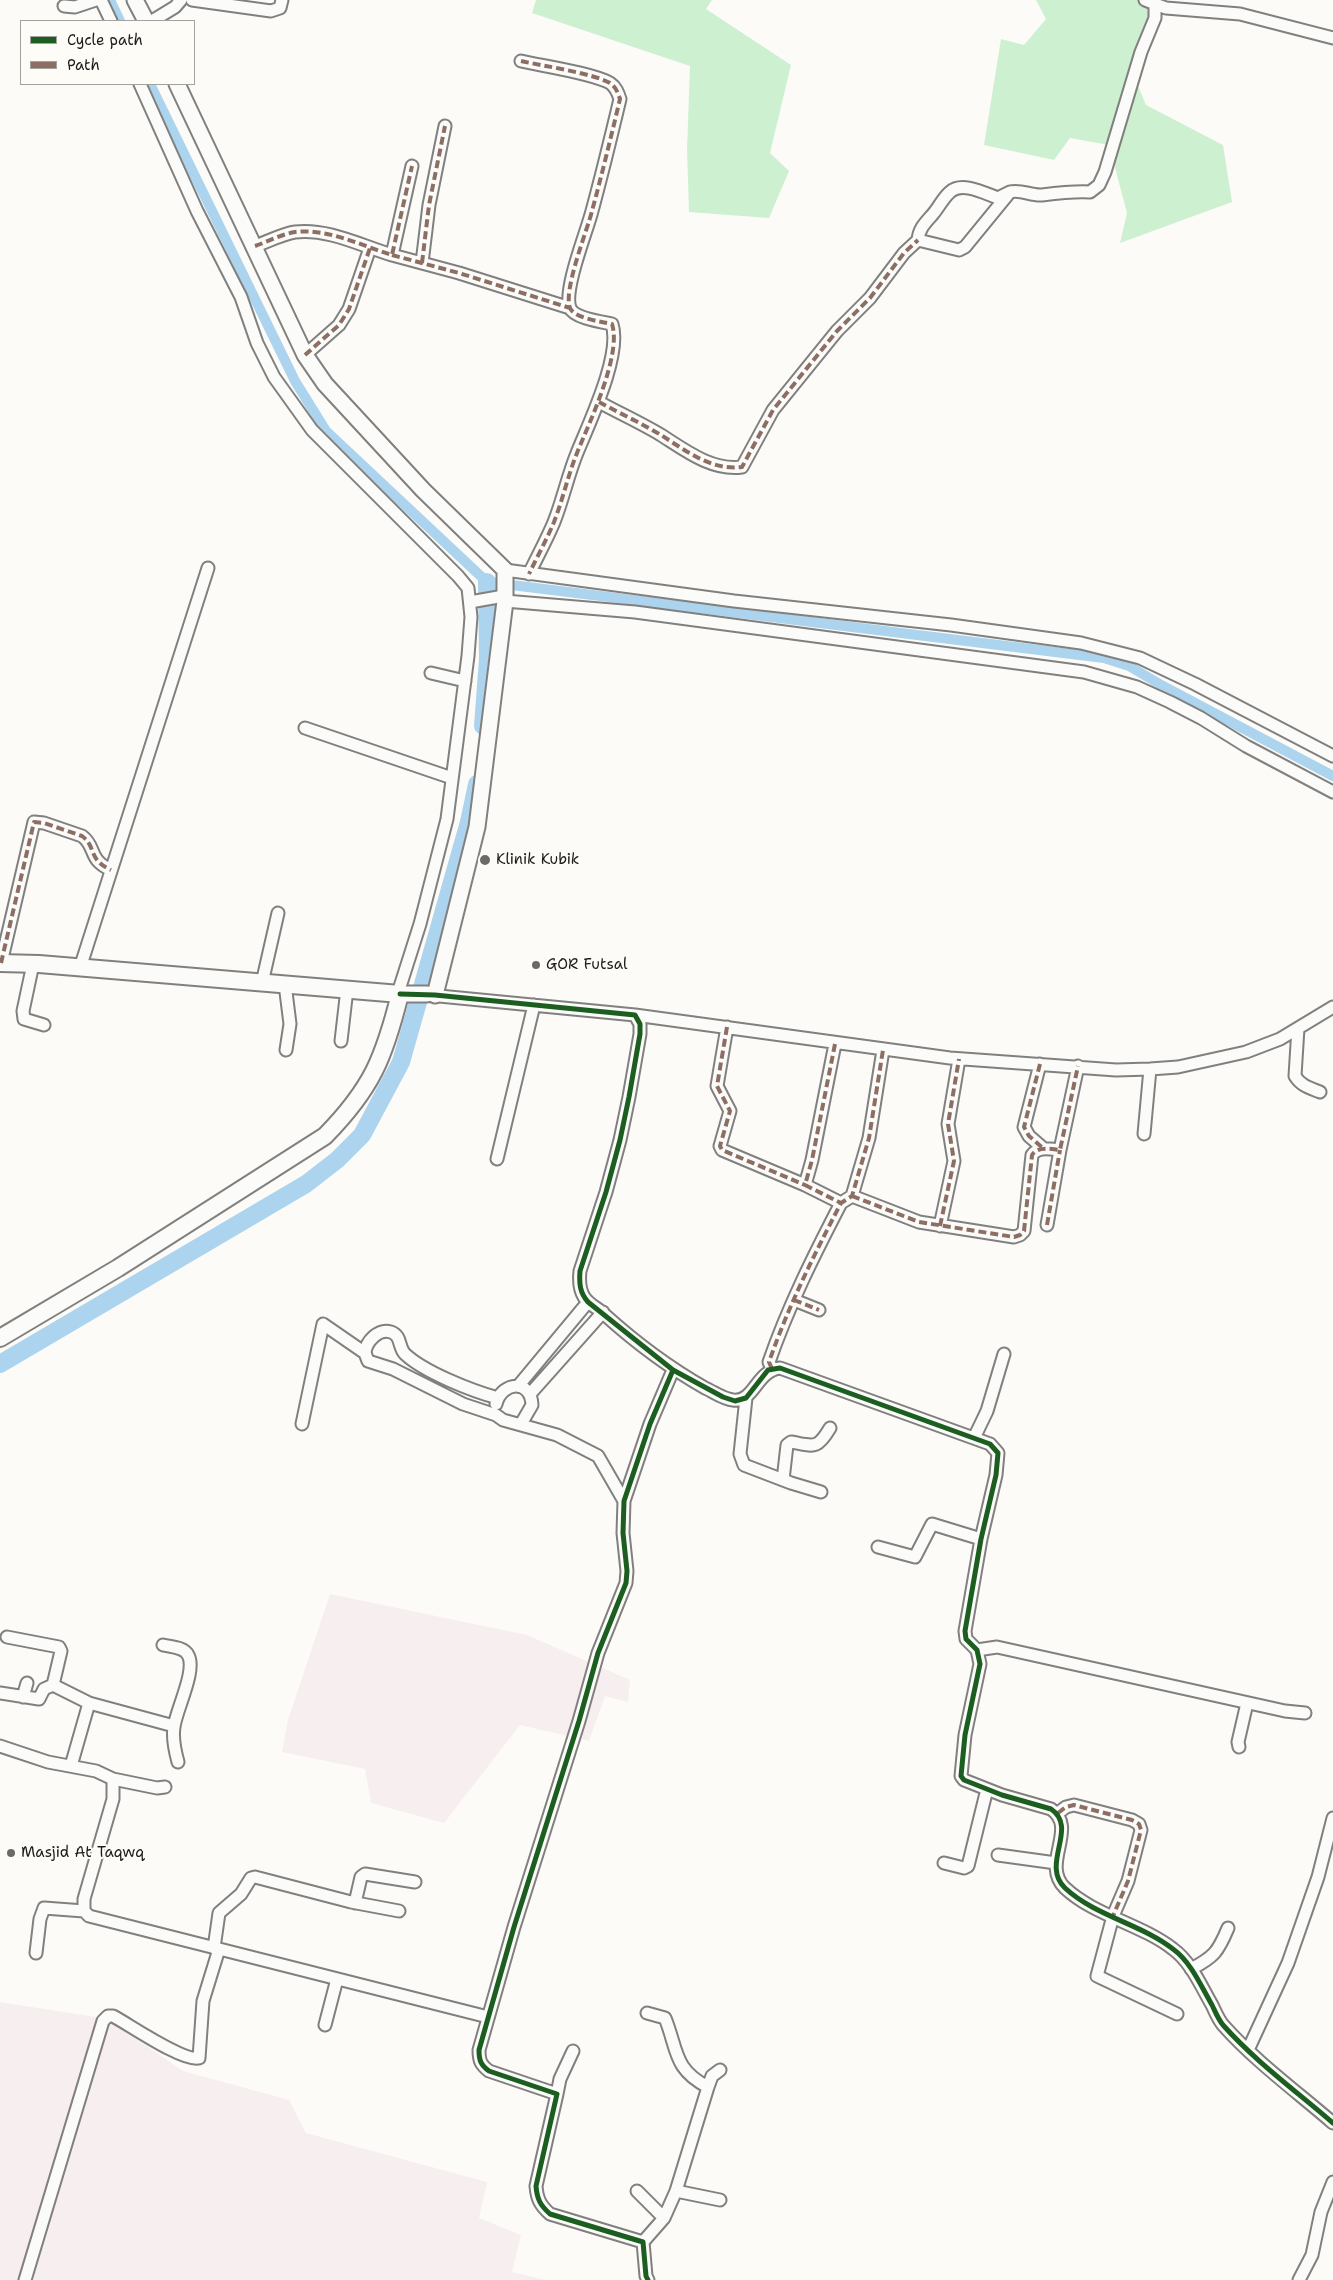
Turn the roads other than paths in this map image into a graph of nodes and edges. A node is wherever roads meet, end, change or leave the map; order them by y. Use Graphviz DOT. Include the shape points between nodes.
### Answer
graph roads {
  1 [pos="96,0"];
  2 [pos="101,0"];
  3 [pos="135,0"];
  4 [pos="181,0"];
  5 [pos="192,0"];
  6 [pos="282,0"];
  7 [pos="1150,2"];
  8 [pos="64,6"];
  9 [pos="111,20"];
  10 [pos="145,20"];
  11 [pos="154,20"];
  12 [pos="1333,38"];
  13 [pos="521,60"];
  14 [pos="140,85"];
  15 [pos="178,85"];
  16 [pos="445,126"];
  17 [pos="412,166"];
  18 [pos="1010,192"];
  19 [pos="918,240"];
  20 [pos="255,246"];
  21 [pos="370,248"];
  22 [pos="392,255"];
  23 [pos="422,263"];
  24 [pos="570,308"];
  25 [pos="305,355"];
  26 [pos="599,402"];
  27 [pos="208,568"];
  28 [pos="529,574"];
  29 [pos="504,588"];
  30 [pos="474,601"];
  31 [pos="431,673"];
  32 [pos="465,682"];
  33 [pos="305,728"];
  34 [pos="1333,756"];
  35 [pos="452,778"];
  36 [pos="1333,792"];
  37 [pos="111,870"];
  38 [pos="278,913"];
  39 [pos="0,963"];
  40 [pos="33,964"];
  41 [pos="80,968"];
  42 [pos="262,982"];
  43 [pos="285,984"];
  44 [pos="347,989"];
  45 [pos="401,994"];
  46 [pos="431,995"];
  47 [pos="534,1005"];
  48 [pos="1333,1007"];
  49 [pos="636,1016"];
  50 [pos="44,1025"];
  51 [pos="727,1027"];
  52 [pos="1298,1028"];
  53 [pos="341,1041"];
  54 [pos="834,1044"];
  55 [pos="286,1050"];
  56 [pos="883,1050"];
  57 [pos="959,1059"];
  58 [pos="1040,1064"];
  59 [pos="1078,1066"];
  60 [pos="1150,1069"];
  61 [pos="1320,1092"];
  62 [pos="1144,1134"];
  63 [pos="1044,1149"];
  64 [pos="1060,1150"];
  65 [pos="497,1159"];
  66 [pos="805,1185"];
  67 [pos="852,1196"];
  68 [pos="841,1202"];
  69 [pos="1047,1225"];
  70 [pos="940,1226"];
  71 [pos="794,1300"];
  72 [pos="588,1302"];
  73 [pos="819,1310"];
  74 [pos="603,1312"];
  75 [pos="0,1338"];
  76 [pos="403,1352"];
  77 [pos="366,1353"];
  78 [pos="1004,1354"];
  79 [pos="772,1368"];
  80 [pos="394,1369"];
  81 [pos="673,1370"];
  82 [pos="519,1385"];
  83 [pos="530,1394"];
  84 [pos="498,1398"];
  85 [pos="746,1398"];
  86 [pos="496,1415"];
  87 [pos="302,1424"];
  88 [pos="521,1424"];
  89 [pos="830,1428"];
  90 [pos="974,1438"];
  91 [pos="783,1480"];
  92 [pos="821,1492"];
  93 [pos="624,1501"];
  94 [pos="981,1540"];
  95 [pos="878,1547"];
  96 [pos="7,1637"];
  97 [pos="163,1645"];
  98 [pos="977,1650"];
  99 [pos="28,1683"];
  100 [pos="53,1685"];
  101 [pos="0,1693"];
  102 [pos="23,1697"];
  103 [pos="1247,1702"];
  104 [pos="89,1703"];
  105 [pos="1305,1713"];
  106 [pos="174,1726"];
  107 [pos="0,1746"];
  108 [pos="1239,1748"];
  109 [pos="178,1762"];
  110 [pos="71,1766"];
  111 [pos="113,1779"];
  112 [pos="165,1787"];
  113 [pos="987,1789"];
  114 [pos="1058,1813"];
  115 [pos="1333,1818"];
  116 [pos="998,1855"];
  117 [pos="944,1863"];
  118 [pos="1056,1863"];
  119 [pos="415,1882"];
  120 [pos="355,1903"];
  121 [pos="84,1911"];
  122 [pos="399,1911"];
  123 [pos="1113,1916"];
  124 [pos="1228,1928"];
  125 [pos="217,1948"];
  126 [pos="36,1954"];
  127 [pos="1191,1969"];
  128 [pos="338,1979"];
  129 [pos="647,2013"];
  130 [pos="1177,2014"];
  131 [pos="488,2017"];
  132 [pos="325,2025"];
  133 [pos="1248,2050"];
  134 [pos="573,2051"];
  135 [pos="720,2070"];
  136 [pos="708,2087"];
  137 [pos="557,2094"];
  138 [pos="1333,2123"];
  139 [pos="1333,2182"];
  140 [pos="676,2191"];
  141 [pos="637,2192"];
  142 [pos="720,2200"];
  143 [pos="664,2218"];
  144 [pos="643,2242"];
  145 [pos="25,2280"];
  146 [pos="648,2280"];
  147 [pos="1299,2280"];
  1 -- 8 [label="street" via="75,7"];
  2 -- 9 [label="street"];
  3 -- 10 [label="street"];
  4 -- 11 [label="street"];
  5 -- 6 [label="street" via="271,11 280,8"];
  7 -- 12 [label="street" via="1166,8 1240,14"];
  7 -- 18 [label="street" via="1154,18 1099,185 1090,192 1042,195 1016,190"];
  13 -- 24 [label="street" via="598,78 611,84 620,100 574,269"];
  14 -- 30 [label="street" via="197,211 241,297 257,343 274,377 312,430 458,576"];
  15 -- 20 [label="street"];
  16 -- 23 [label="street" via="429,205"];
  17 -- 22 [label="street"];
  18 -- 19 [label="street" via="965,247 959,250"];
  18 -- 19 [label="street" via="998,198 970,188 954,189 923,225"];
  19 -- 26 [label="street" via="898,260 870,298 837,330 773,410 742,467 728,468 688,454"];
  20 -- 21 [label="street" via="294,232 310,232"];
  20 -- 25 [label="street"];
  21 -- 22 [label="street"];
  21 -- 25 [label="street" via="349,309 339,325"];
  22 -- 23 [label="street"];
  23 -- 24 [label="street"];
  24 -- 26 [label="street" via="582,317 612,324 607,374"];
  25 -- 29 [label="street" via="325,384 423,490"];
  26 -- 28 [label="street" via="577,453 554,522"];
  27 -- 37 [label="street"];
  28 -- 29 [label="street"];
  28 -- 34 [label="street" via="1080,643 1140,658"];
  29 -- 30 [label="street"];
  29 -- 36 [label="street" via="635,612 1092,674 1137,686 1170,702"];
  29 -- 46 [label="street" via="477,827"];
  30 -- 32 [label="street"];
  31 -- 32 [label="street"];
  32 -- 35 [label="street"];
  33 -- 35 [label="street"];
  35 -- 45 [label="street" via="445,829"];
  37 -- 39 [label="street" via="100,864 82,836 34,822"];
  37 -- 41 [label="street"];
  38 -- 42 [label="street"];
  39 -- 40 [label="main road"];
  40 -- 41 [label="main road"];
  40 -- 50 [label="street" via="24,1019"];
  41 -- 42 [label="main road"];
  42 -- 43 [label="main road"];
  43 -- 44 [label="main road"];
  43 -- 55 [label="street" via="290,1024"];
  44 -- 45 [label="main road"];
  44 -- 53 [label="street"];
  45 -- 46 [label="street"];
  45 -- 75 [label="main road" via="376,1070 350,1111 325,1136 118,1268"];
  46 -- 47 [label="street"];
  47 -- 49 [label="street"];
  47 -- 65 [label="street"];
  48 -- 52 [label="street"];
  49 -- 51 [label="street"];
  49 -- 72 [label="street" via="640,1034 630,1097 606,1192 580,1271 582,1295"];
  51 -- 54 [label="street"];
  51 -- 66 [label="street" via="717,1086 730,1111 720,1146 722,1150"];
  52 -- 60 [label="street" via="1246,1052 1178,1067"];
  52 -- 61 [label="street" via="1295,1076 1307,1087"];
  54 -- 56 [label="street"];
  54 -- 66 [label="street"];
  56 -- 57 [label="street"];
  56 -- 67 [label="street" via="869,1138"];
  57 -- 58 [label="street"];
  57 -- 70 [label="street" via="948,1124 954,1161"];
  58 -- 59 [label="street"];
  58 -- 63 [label="street" via="1024,1127"];
  59 -- 60 [label="street"];
  59 -- 64 [label="street"];
  60 -- 62 [label="street"];
  63 -- 64 [label="street"];
  63 -- 70 [label="street" via="1035,1150 1032,1155 1024,1231 1020,1235"];
  64 -- 69 [label="street"];
  66 -- 68 [label="street"];
  67 -- 68 [label="street"];
  67 -- 70 [label="street" via="919,1222"];
  68 -- 71 [label="street"];
  71 -- 73 [label="street"];
  71 -- 79 [label="street" via="769,1362"];
  72 -- 74 [label="street"];
  72 -- 82 [label="street"];
  74 -- 81 [label="street"];
  74 -- 83 [label="street"];
  76 -- 77 [label="street" via="399,1337 386,1331 371,1339"];
  76 -- 80 [label="street"];
  76 -- 84 [label="street" via="430,1371"];
  77 -- 80 [label="street" via="368,1361"];
  77 -- 87 [label="street" via="323,1324"];
  78 -- 90 [label="street" via="987,1411"];
  79 -- 85 [label="street"];
  79 -- 90 [label="street" via="787,1369"];
  80 -- 86 [label="street" via="463,1404"];
  81 -- 85 [label="street" via="723,1397"];
  81 -- 93 [label="street" via="650,1424"];
  82 -- 83 [label="street"];
  82 -- 84 [label="street" via="509,1387"];
  83 -- 88 [label="street" via="532,1405"];
  84 -- 86 [label="street"];
  85 -- 91 [label="street" via="741,1460 744,1465"];
  86 -- 88 [label="street" via="510,1423"];
  88 -- 93 [label="street" via="557,1435 598,1456"];
  89 -- 91 [label="street" via="822,1443 814,1446 791,1442 787,1445"];
  90 -- 94 [label="street" via="990,1444 998,1453"];
  91 -- 92 [label="street"];
  93 -- 131 [label="street" via="622,1533 626,1583 598,1653"];
  94 -- 95 [label="street" via="932,1524 916,1557"];
  94 -- 98 [label="street" via="965,1631 966,1639"];
  96 -- 100 [label="street" via="61,1649"];
  97 -- 106 [label="street" via="185,1651 190,1657 190,1669"];
  98 -- 103 [label="street" via="997,1647"];
  98 -- 113 [label="street" via="980,1664 960,1776"];
  99 -- 102 [label="street"];
  100 -- 102 [label="street" via="44,1689 40,1699"];
  100 -- 104 [label="street"];
  101 -- 102 [label="street"];
  103 -- 105 [label="street"];
  103 -- 108 [label="street"];
  104 -- 106 [label="street"];
  104 -- 110 [label="street"];
  106 -- 109 [label="street"];
  107 -- 110 [label="street"];
  110 -- 111 [label="street" via="96,1771"];
  111 -- 112 [label="street"];
  111 -- 121 [label="street" via="113,1799 84,1899"];
  113 -- 114 [label="street"];
  113 -- 117 [label="street" via="967,1867"];
  114 -- 118 [label="street" via="1063,1827"];
  114 -- 123 [label="street" via="1074,1805 1139,1824 1128,1881"];
  115 -- 133 [label="street" via="1318,1877 1288,1963"];
  116 -- 118 [label="street"];
  118 -- 123 [label="street" via="1063,1886 1076,1898"];
  119 -- 120 [label="street" via="365,1874 361,1877"];
  120 -- 122 [label="street"];
  120 -- 125 [label="street" via="261,1877 251,1878 242,1894 219,1913"];
  121 -- 125 [label="street" via="89,1916"];
  121 -- 126 [label="street" via="44,1908"];
  123 -- 127 [label="street" via="1175,1950"];
  123 -- 130 [label="street" via="1098,1978"];
  124 -- 127 [label="street" via="1218,1952"];
  125 -- 128 [label="street"];
  125 -- 145 [label="street" via="203,2001 199,2058 193,2060 179,2054 113,2016 103,2021"];
  127 -- 133 [label="street" via="1221,2023"];
  128 -- 131 [label="street"];
  128 -- 132 [label="street"];
  129 -- 136 [label="street" via="665,2018 682,2066 688,2075"];
  131 -- 137 [label="street" via="479,2050 483,2067"];
  133 -- 138 [label="street"];
  134 -- 137 [label="street"];
  135 -- 136 [label="street" via="712,2076"];
  136 -- 140 [label="street"];
  137 -- 144 [label="street" via="536,2186 542,2207 550,2214"];
  139 -- 147 [label="street" via="1321,2212 1312,2255"];
  140 -- 142 [label="street"];
  140 -- 143 [label="street"];
  141 -- 143 [label="street"];
  143 -- 144 [label="street"];
  144 -- 146 [label="street"];
}
